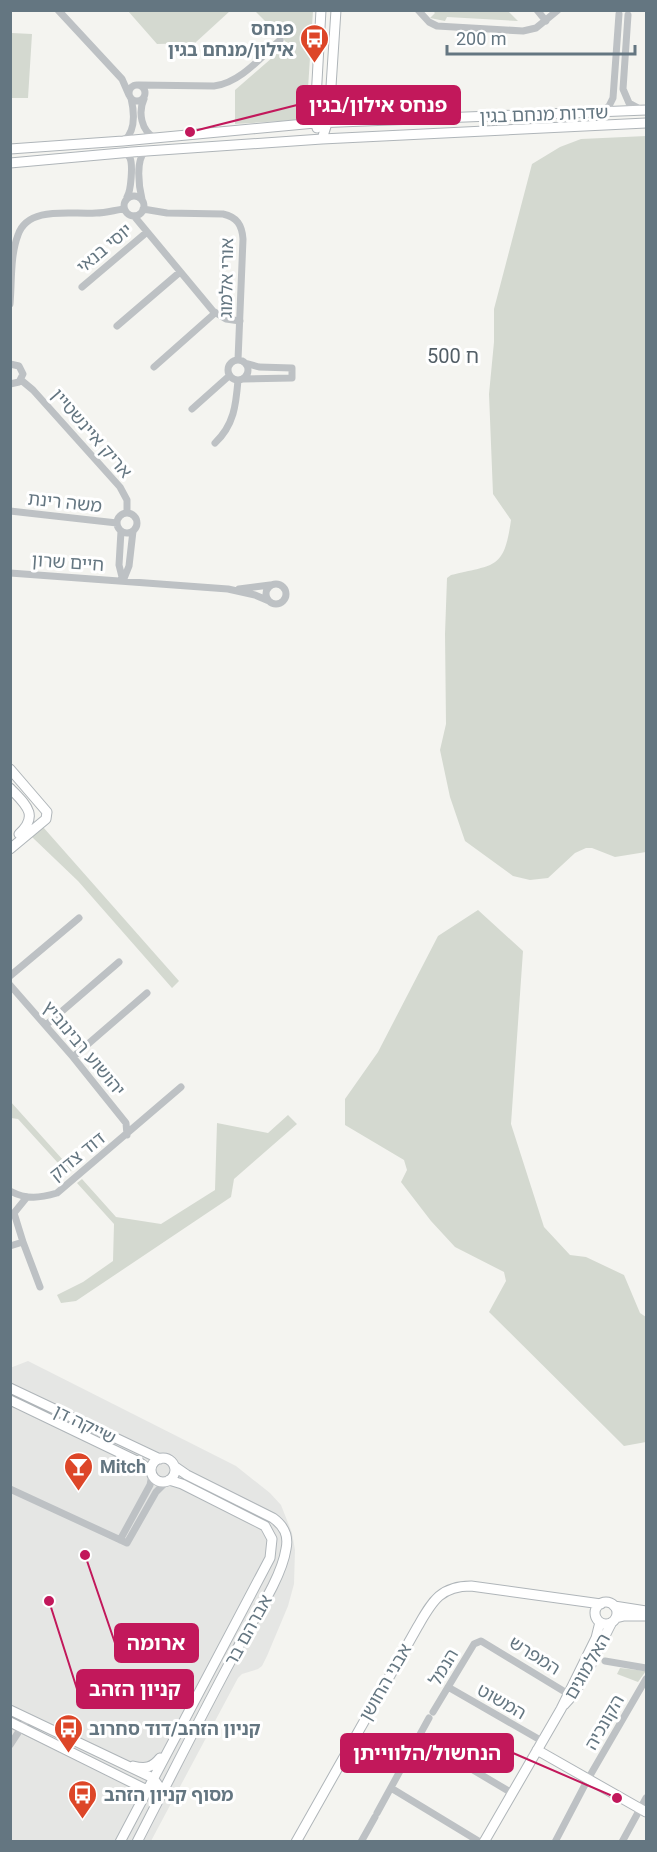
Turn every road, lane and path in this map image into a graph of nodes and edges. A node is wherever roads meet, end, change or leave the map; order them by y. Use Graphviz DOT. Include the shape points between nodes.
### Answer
graph roads {
  1 [pos="58,10"];
  2 [pos="321,10"];
  3 [pos="336,10"];
  4 [pos="418,10"];
  5 [pos="537,10"];
  6 [pos="558,10"];
  7 [pos="617,12"];
  8 [pos="631,12"];
  9 [pos="546,21"];
  10 [pos="280,40"];
  11 [pos="119,75"];
  12 [pos="137,85"];
  13 [pos="160,85"];
  14 [pos="130,96"];
  15 [pos="145,96"];
  16 [pos="316,100"];
  17 [pos="329,100"];
  18 [pos="646,110"];
  19 [pos="599,112"];
  20 [pos="350,121"];
  21 [pos="315,123"];
  22 [pos="328,123"];
  23 [pos="646,123"];
  24 [pos="297,124"];
  25 [pos="155,138"];
  26 [pos="322,139"];
  27 [pos="123,141"];
  28 [pos="10,149"];
  29 [pos="146,151"];
  30 [pos="122,153"];
  31 [pos="10,163"];
  32 [pos="127,197"];
  33 [pos="142,200"];
  34 [pos="124,209"];
  35 [pos="143,209"];
  36 [pos="134,216"];
  37 [pos="147,232"];
  38 [pos="180,272"];
  39 [pos="81,286"];
  40 [pos="10,304"];
  41 [pos="215,313"];
  42 [pos="240,321"];
  43 [pos="117,326"];
  44 [pos="241,361"];
  45 [pos="11,364"];
  46 [pos="154,367"];
  47 [pos="229,376"];
  48 [pos="21,380"];
  49 [pos="240,380"];
  50 [pos="10,384"];
  51 [pos="192,409"];
  52 [pos="215,443"];
  53 [pos="10,511"];
  54 [pos="127,513"];
  55 [pos="117,523"];
  56 [pos="121,531"];
  57 [pos="133,531"];
  58 [pos="10,573"];
  59 [pos="123,581"];
  60 [pos="271,585"];
  61 [pos="228,590"];
  62 [pos="269,601"];
  63 [pos="10,769"];
  64 [pos="10,788"];
  65 [pos="10,842"];
  66 [pos="10,849"];
  67 [pos="79,918"];
  68 [pos="118,962"];
  69 [pos="10,976"];
  70 [pos="10,985"];
  71 [pos="147,993"];
  72 [pos="46,1025"];
  73 [pos="74,1057"];
  74 [pos="181,1087"];
  75 [pos="127,1135"];
  76 [pos="10,1191"];
  77 [pos="27,1197"];
  78 [pos="23,1242"];
  79 [pos="10,1246"];
  80 [pos="40,1287"];
  81 [pos="10,1388"];
  82 [pos="10,1400"];
  83 [pos="160,1459"];
  84 [pos="174,1466"];
  85 [pos="151,1473"];
  86 [pos="167,1481"];
  87 [pos="10,1489"];
  88 [pos="124,1542"];
  89 [pos="560,1599"];
  90 [pos="601,1604"];
  91 [pos="614,1606"];
  92 [pos="646,1611"];
  93 [pos="646,1616"];
  94 [pos="598,1618"];
  95 [pos="614,1620"];
  96 [pos="482,1641"];
  97 [pos="605,1661"];
  98 [pos="646,1668"];
  99 [pos="646,1679"];
  100 [pos="448,1687"];
  101 [pos="570,1695"];
  102 [pos="10,1710"];
  103 [pos="27,1719"];
  104 [pos="10,1722"];
  105 [pos="21,1728"];
  106 [pos="33,1734"];
  107 [pos="420,1738"];
  108 [pos="13,1741"];
  109 [pos="540,1746"];
  110 [pos="168,1750"];
  111 [pos="105,1756"];
  112 [pos="112,1773"];
  113 [pos="153,1778"];
  114 [pos="588,1779"];
  115 [pos="391,1788"];
  116 [pos="147,1790"];
  117 [pos="164,1792"];
  118 [pos="512,1793"];
  119 [pos="646,1798"];
  120 [pos="643,1811"];
  121 [pos="132,1818"];
  122 [pos="364,1840"];
  123 [pos="120,1842"];
  124 [pos="137,1842"];
  125 [pos="296,1842"];
  126 [pos="480,1842"];
  127 [pos="484,1842"];
  128 [pos="555,1842"];
  129 [pos="622,1842"];
  1 -- 11 [label="street"];
  2 -- 16 [label="street"];
  3 -- 17 [label="street"];
  4 -- 9 [label="street" via="429,22 443,27 525,31"];
  5 -- 9 [label="street"];
  6 -- 9 [label="street"];
  7 -- 8 [label="street"];
  7 -- 19 [label="street" via="613,95 609,106"];
  8 -- 18 [label="street" via="623,89 629,103"];
  10 -- 13 [label="street" via="226,83"];
  11 -- 12 [label="street"];
  11 -- 14 [label="street"];
  12 -- 13 [label="street"];
  12 -- 14 [label="street" via="131,88"];
  12 -- 15 [label="street" via="144,88"];
  13 -- 15 [label="street"];
  14 -- 15 [label="street" via="138,102"];
  14 -- 27 [label="street" via="132,130"];
  15 -- 25 [label="street" via="141,106 143,126"];
  16 -- 21 [label="street"];
  16 -- 24 [label="street" via="309,115"];
  17 -- 20 [label="street" via="336,116"];
  17 -- 22 [label="street"];
  18 -- 19 [label="street, שדרות מנחם בגין"];
  19 -- 20 [label="street, שדרות מנחם בגין"];
  20 -- 22 [label="street, שדרות מנחם בגין"];
  21 -- 22 [label="street, שדרות מנחם בגין"];
  21 -- 24 [label="street, שדרות מנחם בגין"];
  21 -- 26 [label="street"];
  22 -- 26 [label="street"];
  23 -- 26 [label="street, שדרות מנחם בגין"];
  24 -- 25 [label="street, שדרות מנחם בגין"];
  25 -- 27 [label="street, שדרות מנחם בגין"];
  26 -- 29 [label="street, שדרות מנחם בגין"];
  27 -- 28 [label="street, שדרות מנחם בגין"];
  29 -- 30 [label="street, שדרות מנחם בגין"];
  29 -- 33 [label="street" via="140,159"];
  30 -- 31 [label="street, שדרות מנחם בגין"];
  30 -- 32 [label="street" via="130,159"];
  32 -- 33 [label="street" via="134,195"];
  32 -- 34 [label="street"];
  33 -- 35 [label="street"];
  34 -- 36 [label="street"];
  34 -- 40 [label="street" via="47,215 25,223 15,247"];
  35 -- 36 [label="street"];
  35 -- 42 [label="street, אורי אלמוג" via="223,214 238,222 243,238"];
  36 -- 37 [label="street"];
  37 -- 38 [label="street"];
  37 -- 39 [label="street, יוסי בנאי"];
  38 -- 41 [label="street"];
  38 -- 43 [label="street"];
  41 -- 42 [label="street"];
  41 -- 46 [label="street"];
  42 -- 44 [label="street, אורי אלמוג"];
  44 -- 47 [label="street" via="229,365"];
  44 -- 49 [label="street" via="248,372"];
  44 -- 49 [label="street" via="257,367 292,368 292,378"];
  45 -- 48 [label="street, אריק איינשטיין" via="22,370"];
  47 -- 49 [label="street"];
  47 -- 51 [label="street"];
  48 -- 50 [label="street"];
  48 -- 54 [label="street, אריק איינשטיין" via="122,489 128,502"];
  49 -- 52 [label="street" via="233,418"];
  53 -- 55 [label="street, משה רינת"];
  54 -- 55 [label="street"];
  54 -- 57 [label="street" via="137,520"];
  55 -- 56 [label="street"];
  56 -- 57 [label="street"];
  56 -- 59 [label="street, חיים שרון" via="119,565"];
  57 -- 59 [label="street, חיים שרון"];
  58 -- 59 [label="street, חיים שרון"];
  59 -- 61 [label="street, חיים שרון"];
  60 -- 61 [label="street, חיים שרון"];
  60 -- 62 [label="street" via="266,592"];
  60 -- 62 [label="street" via="282,586 286,595 279,603"];
  61 -- 62 [label="street, חיים שרון"];
  63 -- 66 [label="street" via="47,812 46,819"];
  64 -- 65 [label="street" via="27,806 30,821"];
  67 -- 69 [label="street"];
  68 -- 72 [label="street"];
  70 -- 72 [label="street, יהושוע רבינוביץ"];
  71 -- 73 [label="street"];
  72 -- 73 [label="street, יהושוע רבינוביץ"];
  73 -- 75 [label="street, יהושוע רבינוביץ" via="126,1123"];
  74 -- 75 [label="street, דוד צדוק"];
  75 -- 77 [label="street, דוד צדוק" via="57,1193"];
  76 -- 77 [label="street, דוד צדוק"];
  77 -- 78 [label="street" via="14,1214"];
  78 -- 79 [label="street"];
  78 -- 80 [label="street"];
  81 -- 83 [label="street, שייקה דן"];
  82 -- 85 [label="street, שייקה דן" via="139,1462"];
  83 -- 84 [label="street"];
  83 -- 85 [label="street" via="153,1463"];
  84 -- 86 [label="street" via="174,1474"];
  84 -- 117 [label="street, אברהם בר" via="282,1524 287,1545 281,1570"];
  85 -- 86 [label="street" via="157,1481"];
  85 -- 88 [label="street" via="150,1485"];
  86 -- 88 [label="street"];
  86 -- 110 [label="street, אברהם בר" via="182,1484 260,1523 270,1533 273,1545 266,1567"];
  87 -- 88 [label="street"];
  89 -- 90 [label="street"];
  89 -- 94 [label="street"];
  89 -- 125 [label="street, אבני החושן" via="471,1586 453,1587 438,1595"];
  90 -- 91 [label="street" via="608,1602"];
  90 -- 94 [label="street" via="597,1608"];
  91 -- 92 [label="street"];
  91 -- 95 [label="street"];
  93 -- 95 [label="street"];
  94 -- 95 [label="street" via="606,1624"];
  94 -- 101 [label="street, האלמוגים" via="596,1638"];
  95 -- 101 [label="street, האלמוגים"];
  96 -- 100 [label="street, הנמל" via="474,1644"];
  96 -- 101 [label="street, המפרש"];
  97 -- 98 [label="street"];
  99 -- 114 [label="street, הקונכיה"];
  100 -- 107 [label="street, הנמל"];
  100 -- 109 [label="street, המשוט"];
  101 -- 109 [label="street, האלמוגים"];
  102 -- 103 [label="street"];
  103 -- 105 [label="street"];
  103 -- 111 [label="street"];
  104 -- 105 [label="street"];
  105 -- 106 [label="street"];
  105 -- 108 [label="street"];
  106 -- 108 [label="street" via="20,1734"];
  106 -- 112 [label="street"];
  107 -- 115 [label="street, הנמל"];
  107 -- 118 [label="street"];
  109 -- 114 [label="street"];
  109 -- 118 [label="street, האלמוגים"];
  110 -- 111 [label="street" via="156,1764 146,1768"];
  110 -- 113 [label="street, אברהם בר"];
  111 -- 113 [label="street"];
  112 -- 116 [label="street"];
  112 -- 121 [label="street" via="135,1793"];
  113 -- 116 [label="street, אברהם בר"];
  113 -- 117 [label="street"];
  114 -- 120 [label="street"];
  114 -- 128 [label="street, הקונכיה"];
  115 -- 122 [label="street, הנמל"];
  115 -- 126 [label="street"];
  116 -- 117 [label="street"];
  116 -- 121 [label="street, אברהם בר"];
  117 -- 124 [label="street, אברהם בר"];
  118 -- 127 [label="street, האלמוגים"];
  119 -- 120 [label="street"];
  120 -- 129 [label="street"];
  121 -- 123 [label="street, אברהם בר"];
}
